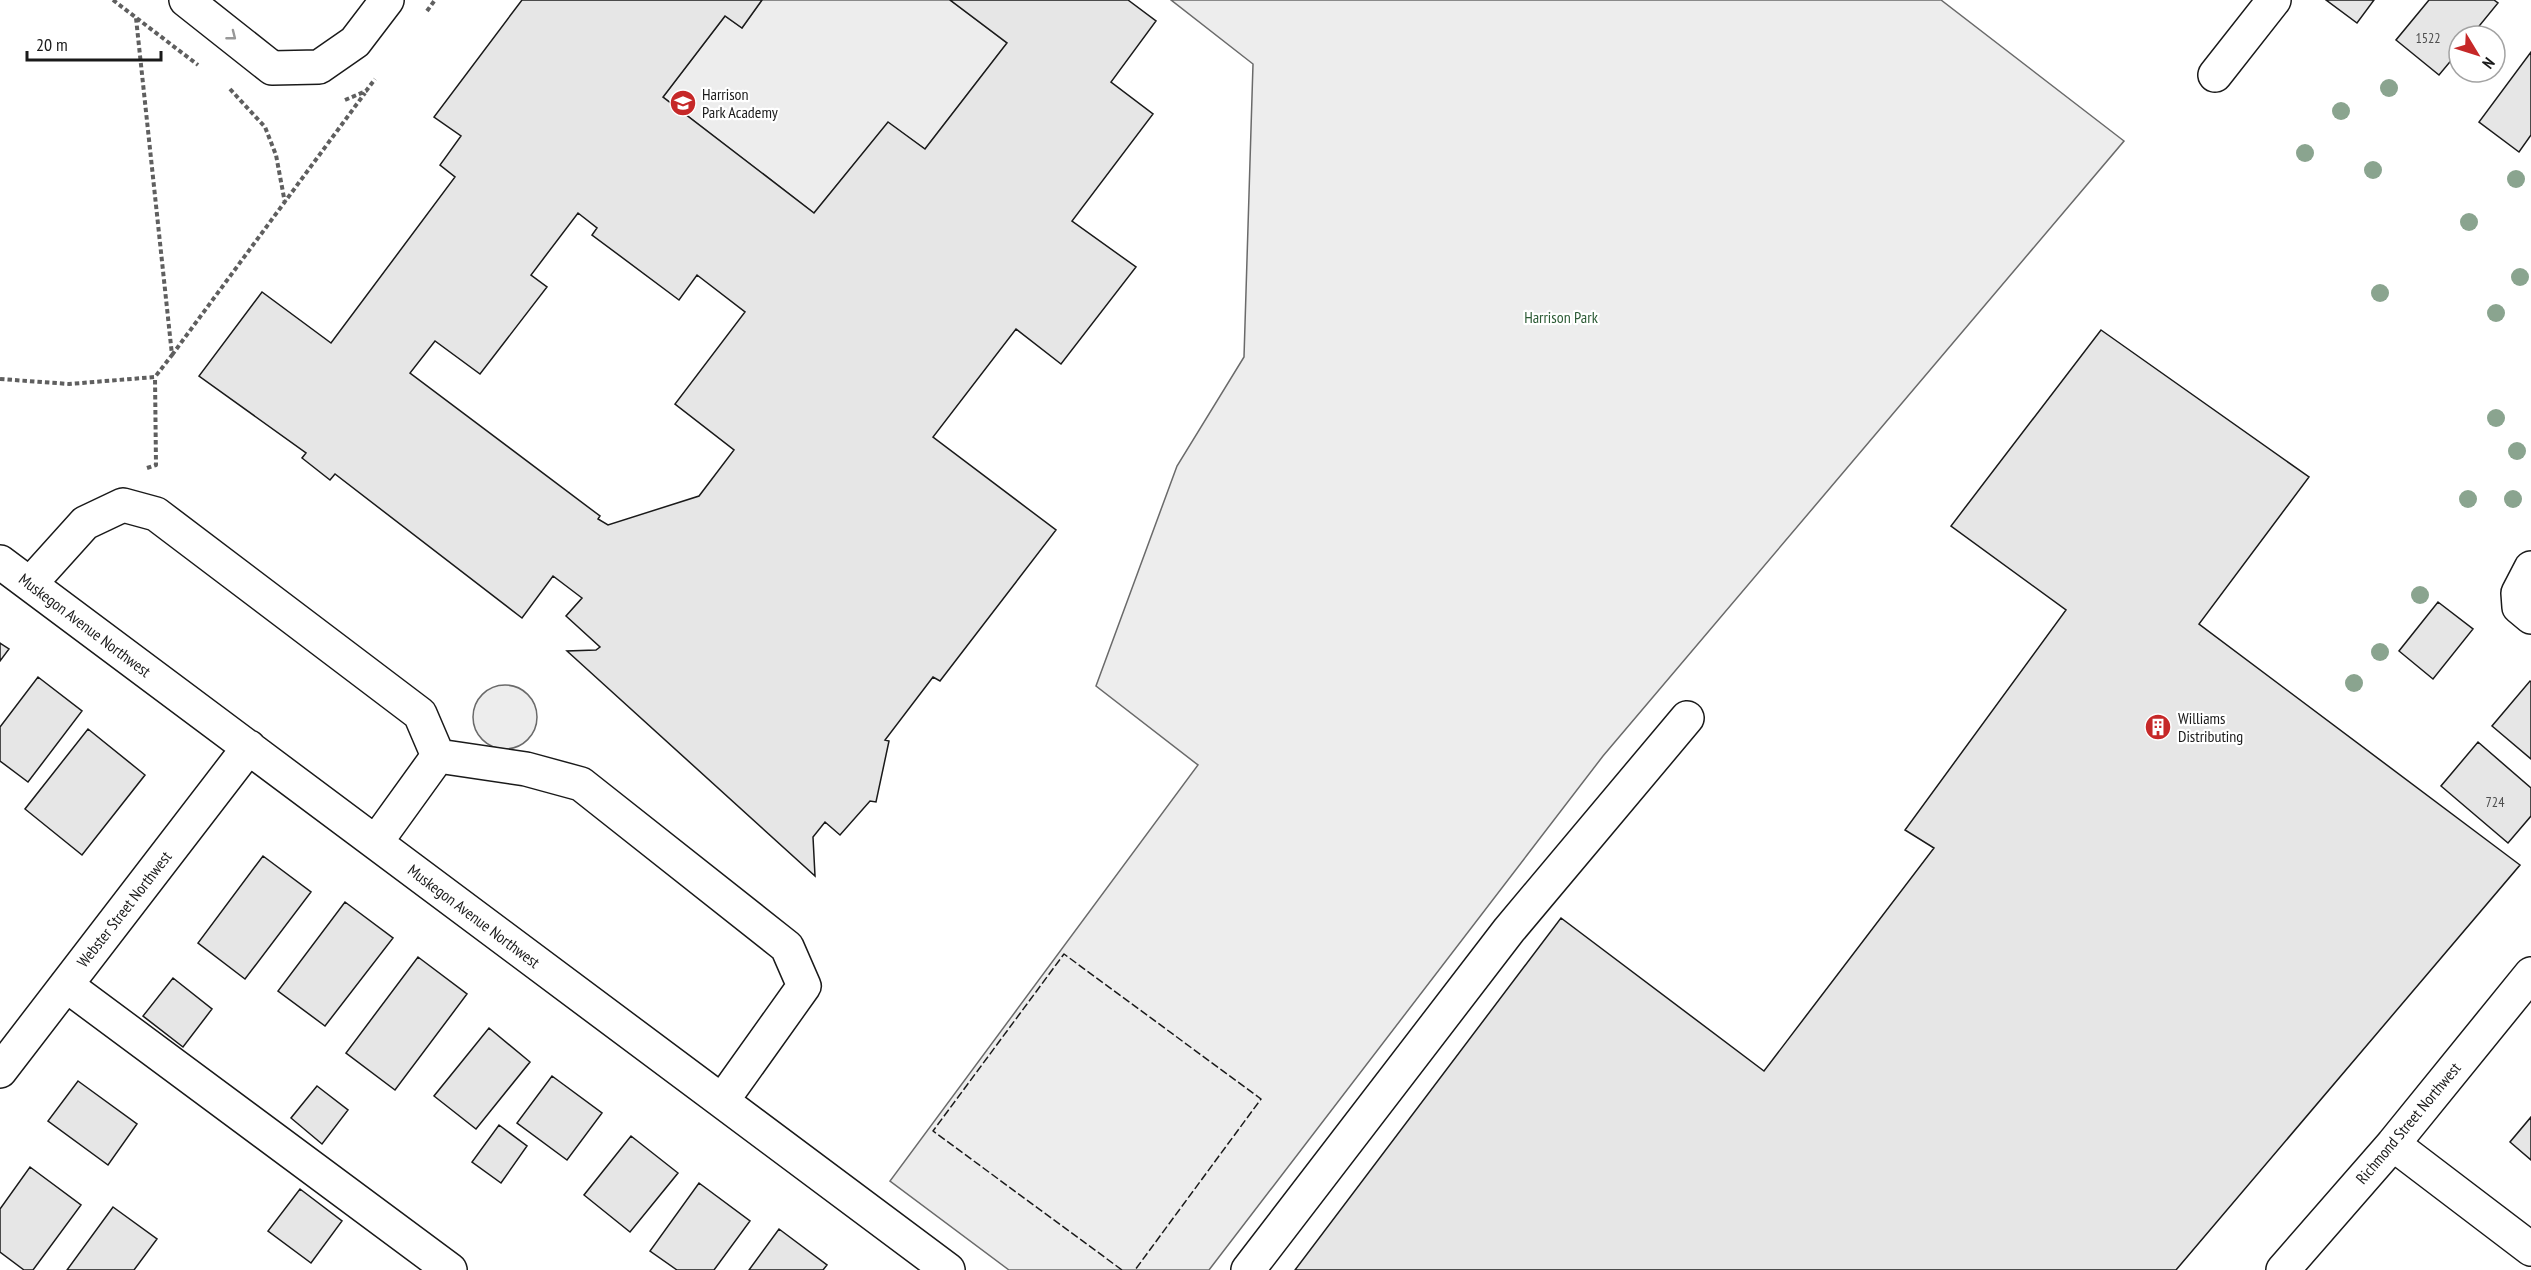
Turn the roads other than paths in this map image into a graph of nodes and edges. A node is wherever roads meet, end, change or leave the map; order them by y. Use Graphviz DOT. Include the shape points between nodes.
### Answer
graph roads {
  1 [pos="186,0"];
  2 [pos="387,0"];
  3 [pos="2274,0"];
  4 [pos="2215,75"];
  5 [pos="0,562"];
  6 [pos="2531,568"];
  7 [pos="30,584"];
  8 [pos="2531,617"];
  9 [pos="1688,718"];
  10 [pos="249,747"];
  11 [pos="438,756"];
  12 [pos="376,842"];
  13 [pos="2531,974"];
  14 [pos="66,985"];
  15 [pos="0,1071"];
  16 [pos="722,1101"];
  17 [pos="2393,1144"];
  18 [pos="2531,1249"];
  19 [pos="450,1270"];
  20 [pos="948,1270"];
  21 [pos="1248,1270"];
  22 [pos="2283,1270"];
  1 -- 2 [label="street, one-way" via="272,68 318,67 355,42"];
  3 -- 4 [label="street"];
  5 -- 7 [label="street, Muskegon Avenue Northwest"];
  6 -- 8 [label="street" via="2518,593 2519,607"];
  7 -- 10 [label="street, Muskegon Avenue Northwest"];
  7 -- 11 [label="street" via="85,523 123,505 156,514 420,714"];
  9 -- 21 [label="street" via="1509,930"];
  10 -- 12 [label="street, Muskegon Avenue Northwest"];
  10 -- 14 [label="street, Webster Street Northwest"];
  11 -- 12 [label="street"];
  11 -- 16 [label="street" via="526,769 581,784 787,947 804,986"];
  12 -- 16 [label="street, Muskegon Avenue Northwest"];
  13 -- 17 [label="street, Richmond Street Northwest"];
  14 -- 15 [label="street, Webster Street Northwest"];
  14 -- 19 [label="street"];
  16 -- 20 [label="street, Muskegon Avenue Northwest"];
  17 -- 18 [label="street"];
  17 -- 22 [label="street, Richmond Street Northwest"];
}
